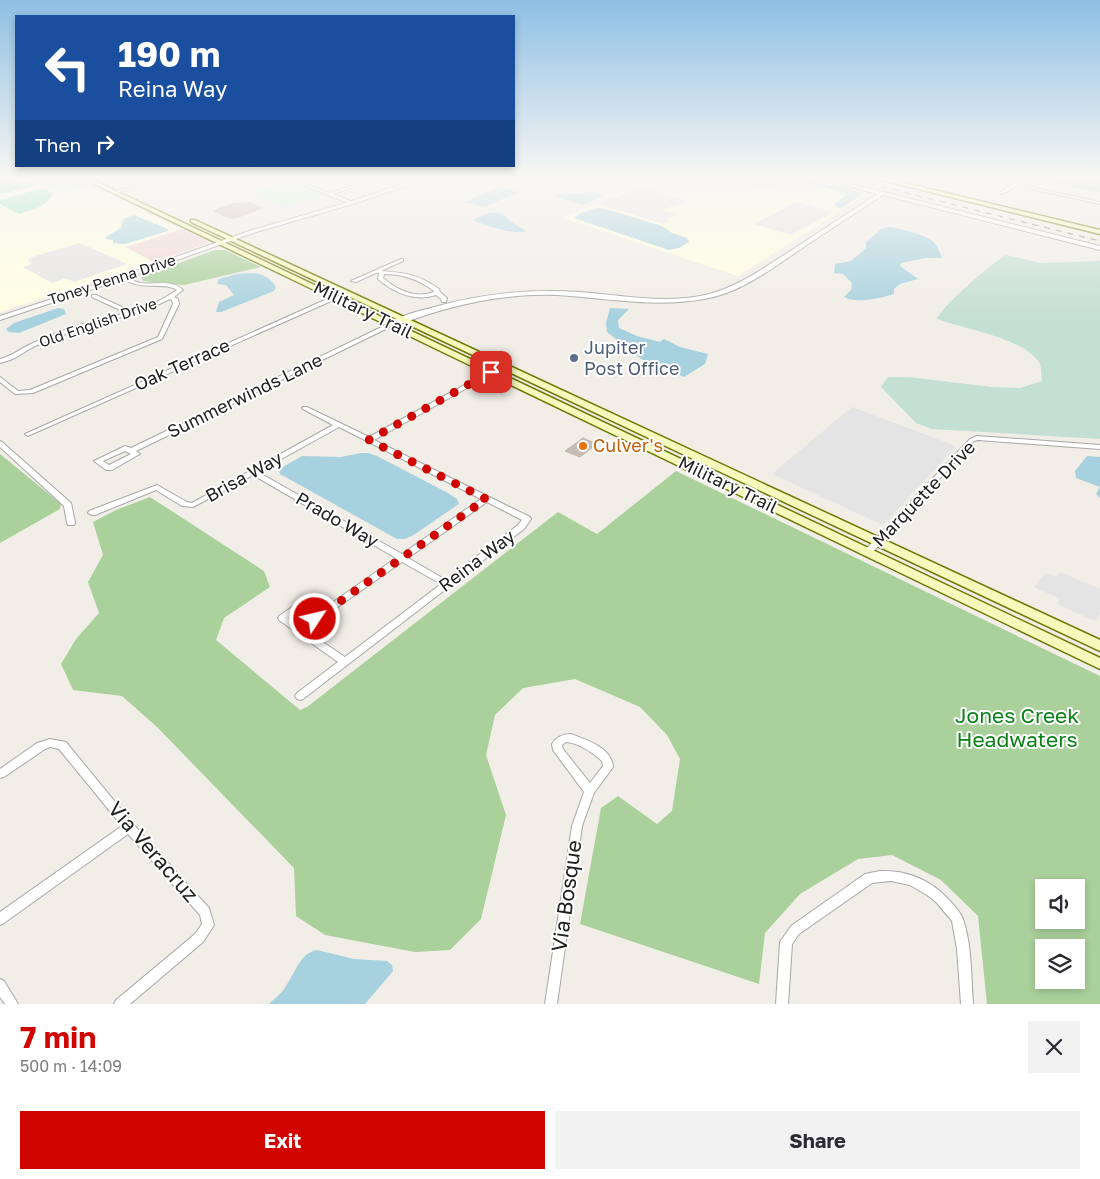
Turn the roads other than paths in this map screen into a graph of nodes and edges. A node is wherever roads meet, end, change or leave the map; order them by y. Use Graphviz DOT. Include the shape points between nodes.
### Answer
graph roads {
  1 [pos="183,225"];
  2 [pos="201,225"];
  3 [pos="278,225"];
  4 [pos="827,225"];
  5 [pos="830,225"];
  6 [pos="1009,225"];
  7 [pos="1073,225"];
  8 [pos="1100,232"];
  9 [pos="231,239"];
  10 [pos="221,243"];
  11 [pos="1100,248"];
  12 [pos="401,260"];
  13 [pos="378,272"];
  14 [pos="124,278"];
  15 [pos="354,281"];
  16 [pos="435,294"];
  17 [pos="94,296"];
  18 [pos="170,297"];
  19 [pos="336,297"];
  20 [pos="444,301"];
  21 [pos="127,314"];
  22 [pos="0,318"];
  23 [pos="395,321"];
  24 [pos="0,361"];
  25 [pos="503,366"];
  26 [pos="491,372"];
  27 [pos="0,379"];
  28 [pos="305,408"];
  29 [pos="338,425"];
  30 [pos="28,434"];
  31 [pos="369,440"];
  32 [pos="0,443"];
  33 [pos="1100,447"];
  34 [pos="131,451"];
  35 [pos="253,472"];
  36 [pos="486,499"];
  37 [pos="92,513"];
  38 [pos="71,523"];
  39 [pos="878,541"];
  40 [pos="868,552"];
  41 [pos="402,558"];
  42 [pos="446,584"];
  43 [pos="313,596"];
  44 [pos="299,630"];
  45 [pos="1100,646"];
  46 [pos="344,662"];
  47 [pos="1100,664"];
  48 [pos="300,696"];
  49 [pos="0,774"];
  50 [pos="590,791"];
  51 [pos="130,827"];
  52 [pos="0,919"];
  53 [pos="0,985"];
  54 [pos="12,1004"];
  55 [pos="120,1004"];
  56 [pos="551,1004"];
  57 [pos="782,1004"];
  58 [pos="967,1004"];
  1 -- 10 [label="main road, Military Trail"];
  2 -- 9 [label="main road, Military Trail"];
  3 -- 9 [label="street, Toney Penna Drive"];
  4 -- 20 [label="street" via="732,285 711,292 639,298 563,290 525,290 490,292"];
  5 -- 23 [label="street" via="738,287 716,295 652,302 556,293 490,295 440,306"];
  6 -- 11 [label="street"];
  7 -- 8 [label="main road"];
  9 -- 10 [label="street, Toney Penna Drive"];
  9 -- 23 [label="main road, Military Trail"];
  10 -- 14 [label="street, Toney Penna Drive"];
  10 -- 19 [label="main road, Military Trail"];
  12 -- 13 [label="street"];
  13 -- 15 [label="street"];
  13 -- 16 [label="street" via="380,278 395,289 418,295"];
  13 -- 16 [label="street" via="414,277 437,290"];
  14 -- 18 [label="street" via="144,287 180,288"];
  14 -- 22 [label="street, Toney Penna Drive"];
  16 -- 20 [label="street"];
  17 -- 21 [label="street"];
  18 -- 21 [label="street, Old English Drive"];
  18 -- 27 [label="street" via="176,304 160,338 154,341 31,392 17,393"];
  19 -- 23 [label="main road, Military Trail"];
  19 -- 30 [label="street, Oak Terrace"];
  20 -- 23 [label="street"];
  21 -- 24 [label="street, Old English Drive" via="92,322"];
  23 -- 25 [label="main road, Military Trail"];
  23 -- 26 [label="main road, Military Trail"];
  23 -- 34 [label="street, Summerwinds Lane"];
  25 -- 26 [label="street"];
  25 -- 39 [label="main road, Military Trail"];
  26 -- 31 [label="street"];
  26 -- 40 [label="main road, Military Trail"];
  28 -- 29 [label="street, Reina Way"];
  29 -- 31 [label="street, Reina Way"];
  29 -- 35 [label="street, Brisa Way"];
  31 -- 36 [label="street, Reina Way"];
  32 -- 38 [label="street" via="68,505"];
  33 -- 39 [label="street, Marquette Drive" via="972,440"];
  35 -- 37 [label="street, Brisa Way" via="193,505 185,504 157,487"];
  35 -- 41 [label="street, Prado Way"];
  36 -- 41 [label="street"];
  36 -- 42 [label="street, Reina Way" via="527,520 526,523"];
  39 -- 40 [label="street, Marquette Drive"];
  39 -- 45 [label="main road, Military Trail"];
  40 -- 47 [label="main road, Military Trail"];
  41 -- 42 [label="street, Prado Way"];
  41 -- 44 [label="street"];
  42 -- 46 [label="street, Reina Way"];
  43 -- 44 [label="street" via="282,618"];
  44 -- 46 [label="street"];
  46 -- 48 [label="street, Reina Way"];
  49 -- 51 [label="street, Via Veracruz" via="41,746 50,743 62,745"];
  50 -- 50 [label="street, Via Bosque" via="608,767 607,760 574,739 561,740 557,744 558,750"];
  50 -- 56 [label="street, Via Bosque" via="577,826"];
  51 -- 52 [label="street"];
  51 -- 55 [label="street, Via Veracruz" via="205,912 208,925 199,938"];
  53 -- 54 [label="street"];
  57 -- 58 [label="street" via="786,942 795,930 869,878 881,875 918,882 940,897 956,917"];
}
